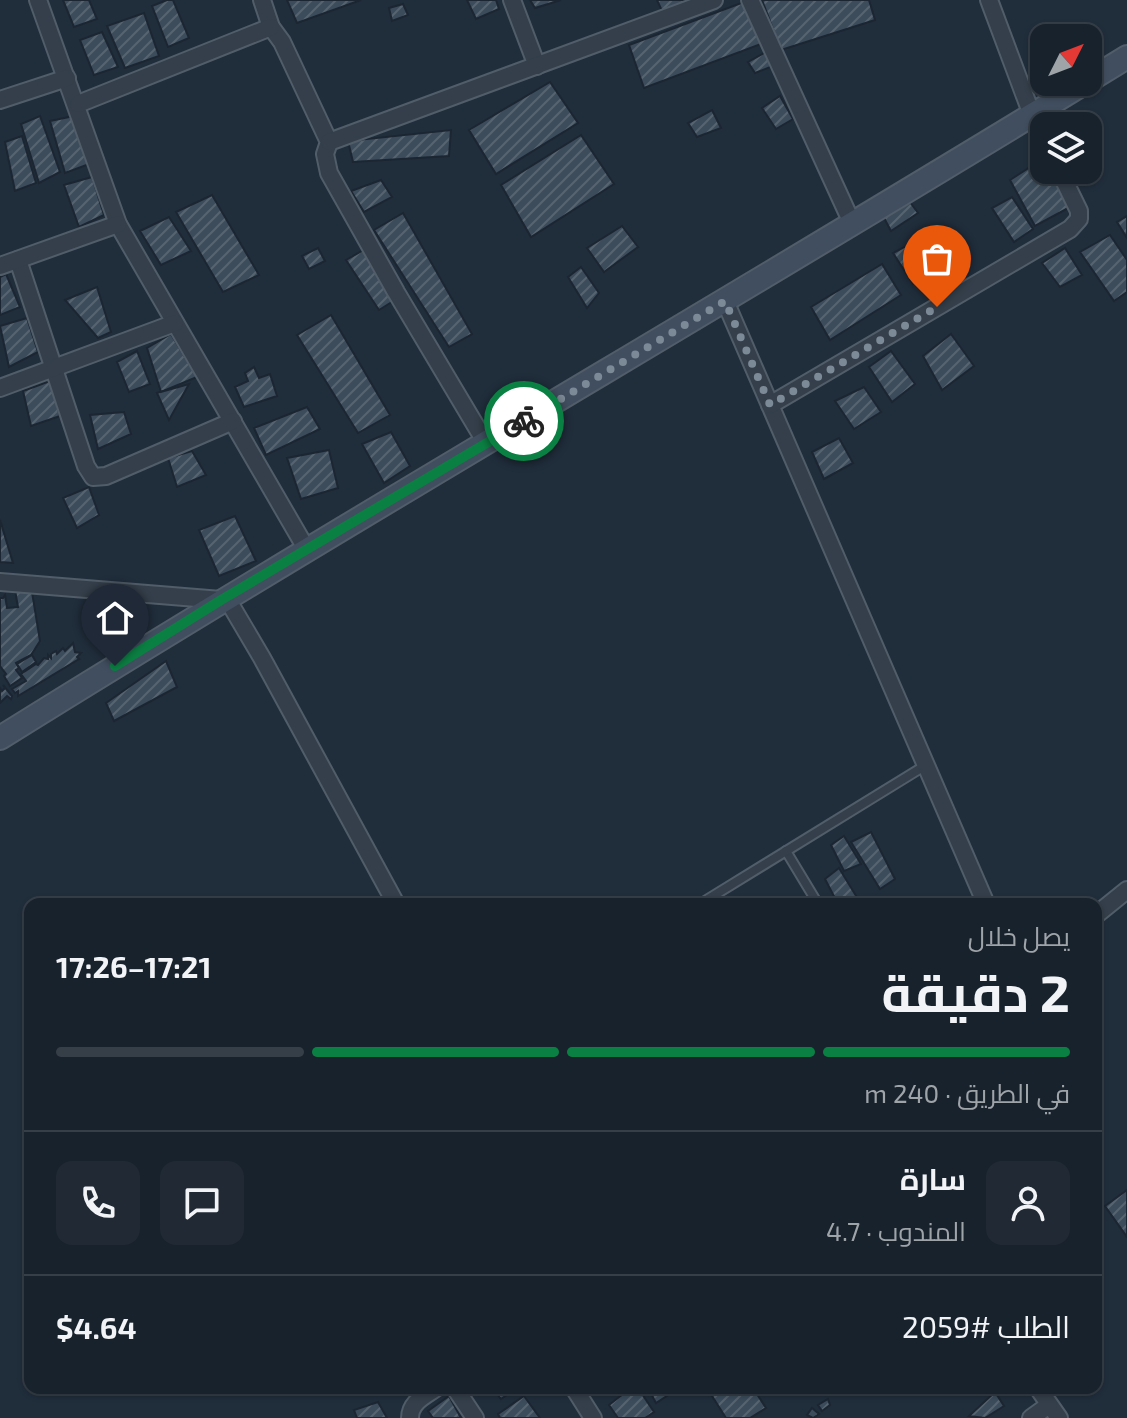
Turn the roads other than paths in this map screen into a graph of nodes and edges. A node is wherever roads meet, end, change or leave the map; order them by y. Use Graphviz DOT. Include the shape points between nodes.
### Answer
graph roads {
  1 [pos="38,0"];
  2 [pos="262,0"];
  3 [pos="512,0"];
  4 [pos="714,0"];
  5 [pos="750,0"];
  6 [pos="989,0"];
  7 [pos="271,27"];
  8 [pos="1127,57"];
  9 [pos="537,66"];
  10 [pos="1102,73"];
  11 [pos="67,78"];
  12 [pos="1064,96"];
  13 [pos="0,100"];
  14 [pos="78,104"];
  15 [pos="1031,112"];
  16 [pos="1037,112"];
  17 [pos="1030,116"];
  18 [pos="329,142"];
  19 [pos="1066,184"];
  20 [pos="852,223"];
  21 [pos="118,224"];
  22 [pos="18,260"];
  23 [pos="0,266"];
  24 [pos="725,301"];
  25 [pos="175,323"];
  26 [pos="55,367"];
  27 [pos="0,388"];
  28 [pos="770,405"];
  29 [pos="233,421"];
  30 [pos="486,443"];
  31 [pos="307,550"];
  32 [pos="0,582"];
  33 [pos="223,599"];
  34 [pos="0,738"];
  35 [pos="926,765"];
  36 [pos="786,851"];
  37 [pos="1127,890"];
  38 [pos="393,898"];
  39 [pos="710,898"];
  40 [pos="814,898"];
  41 [pos="983,898"];
  42 [pos="1102,910"];
  43 [pos="428,1394"];
  44 [pos="459,1394"];
  45 [pos="578,1394"];
  46 [pos="1042,1394"];
  47 [pos="1054,1411"];
  48 [pos="410,1418"];
  49 [pos="475,1418"];
  50 [pos="593,1418"];
  51 [pos="1031,1418"];
  1 -- 11 [label="street"];
  2 -- 7 [label="street"];
  3 -- 9 [label="street"];
  4 -- 9 [label="street"];
  5 -- 20 [label="street"];
  6 -- 15 [label="street"];
  7 -- 14 [label="street"];
  7 -- 18 [label="street"];
  8 -- 10 [label="street"];
  9 -- 18 [label="street"];
  11 -- 13 [label="street"];
  11 -- 14 [label="street"];
  12 -- 16 [label="street"];
  14 -- 21 [label="street"];
  17 -- 20 [label="street"];
  18 -- 30 [label="street" via="329,173"];
  19 -- 28 [label="street" via="1079,211 1075,224"];
  20 -- 24 [label="street"];
  21 -- 22 [label="street"];
  21 -- 25 [label="street"];
  22 -- 23 [label="street"];
  22 -- 26 [label="street"];
  24 -- 28 [label="street"];
  24 -- 30 [label="street"];
  25 -- 26 [label="street"];
  25 -- 29 [label="street"];
  26 -- 27 [label="street"];
  26 -- 29 [label="street" via="93,477"];
  28 -- 35 [label="street"];
  29 -- 31 [label="street"];
  30 -- 31 [label="street"];
  31 -- 33 [label="street"];
  32 -- 33 [label="street"];
  33 -- 34 [label="street"];
  33 -- 38 [label="street" via="262,658"];
  35 -- 36 [label="lane"];
  35 -- 41 [label="street"];
  36 -- 39 [label="lane"];
  36 -- 40 [label="lane"];
  37 -- 42 [label="street"];
  43 -- 48 [label="street" via="410,1410"];
  44 -- 49 [label="street"];
  45 -- 50 [label="street"];
  46 -- 47 [label="street"];
  47 -- 51 [label="street"];
}
